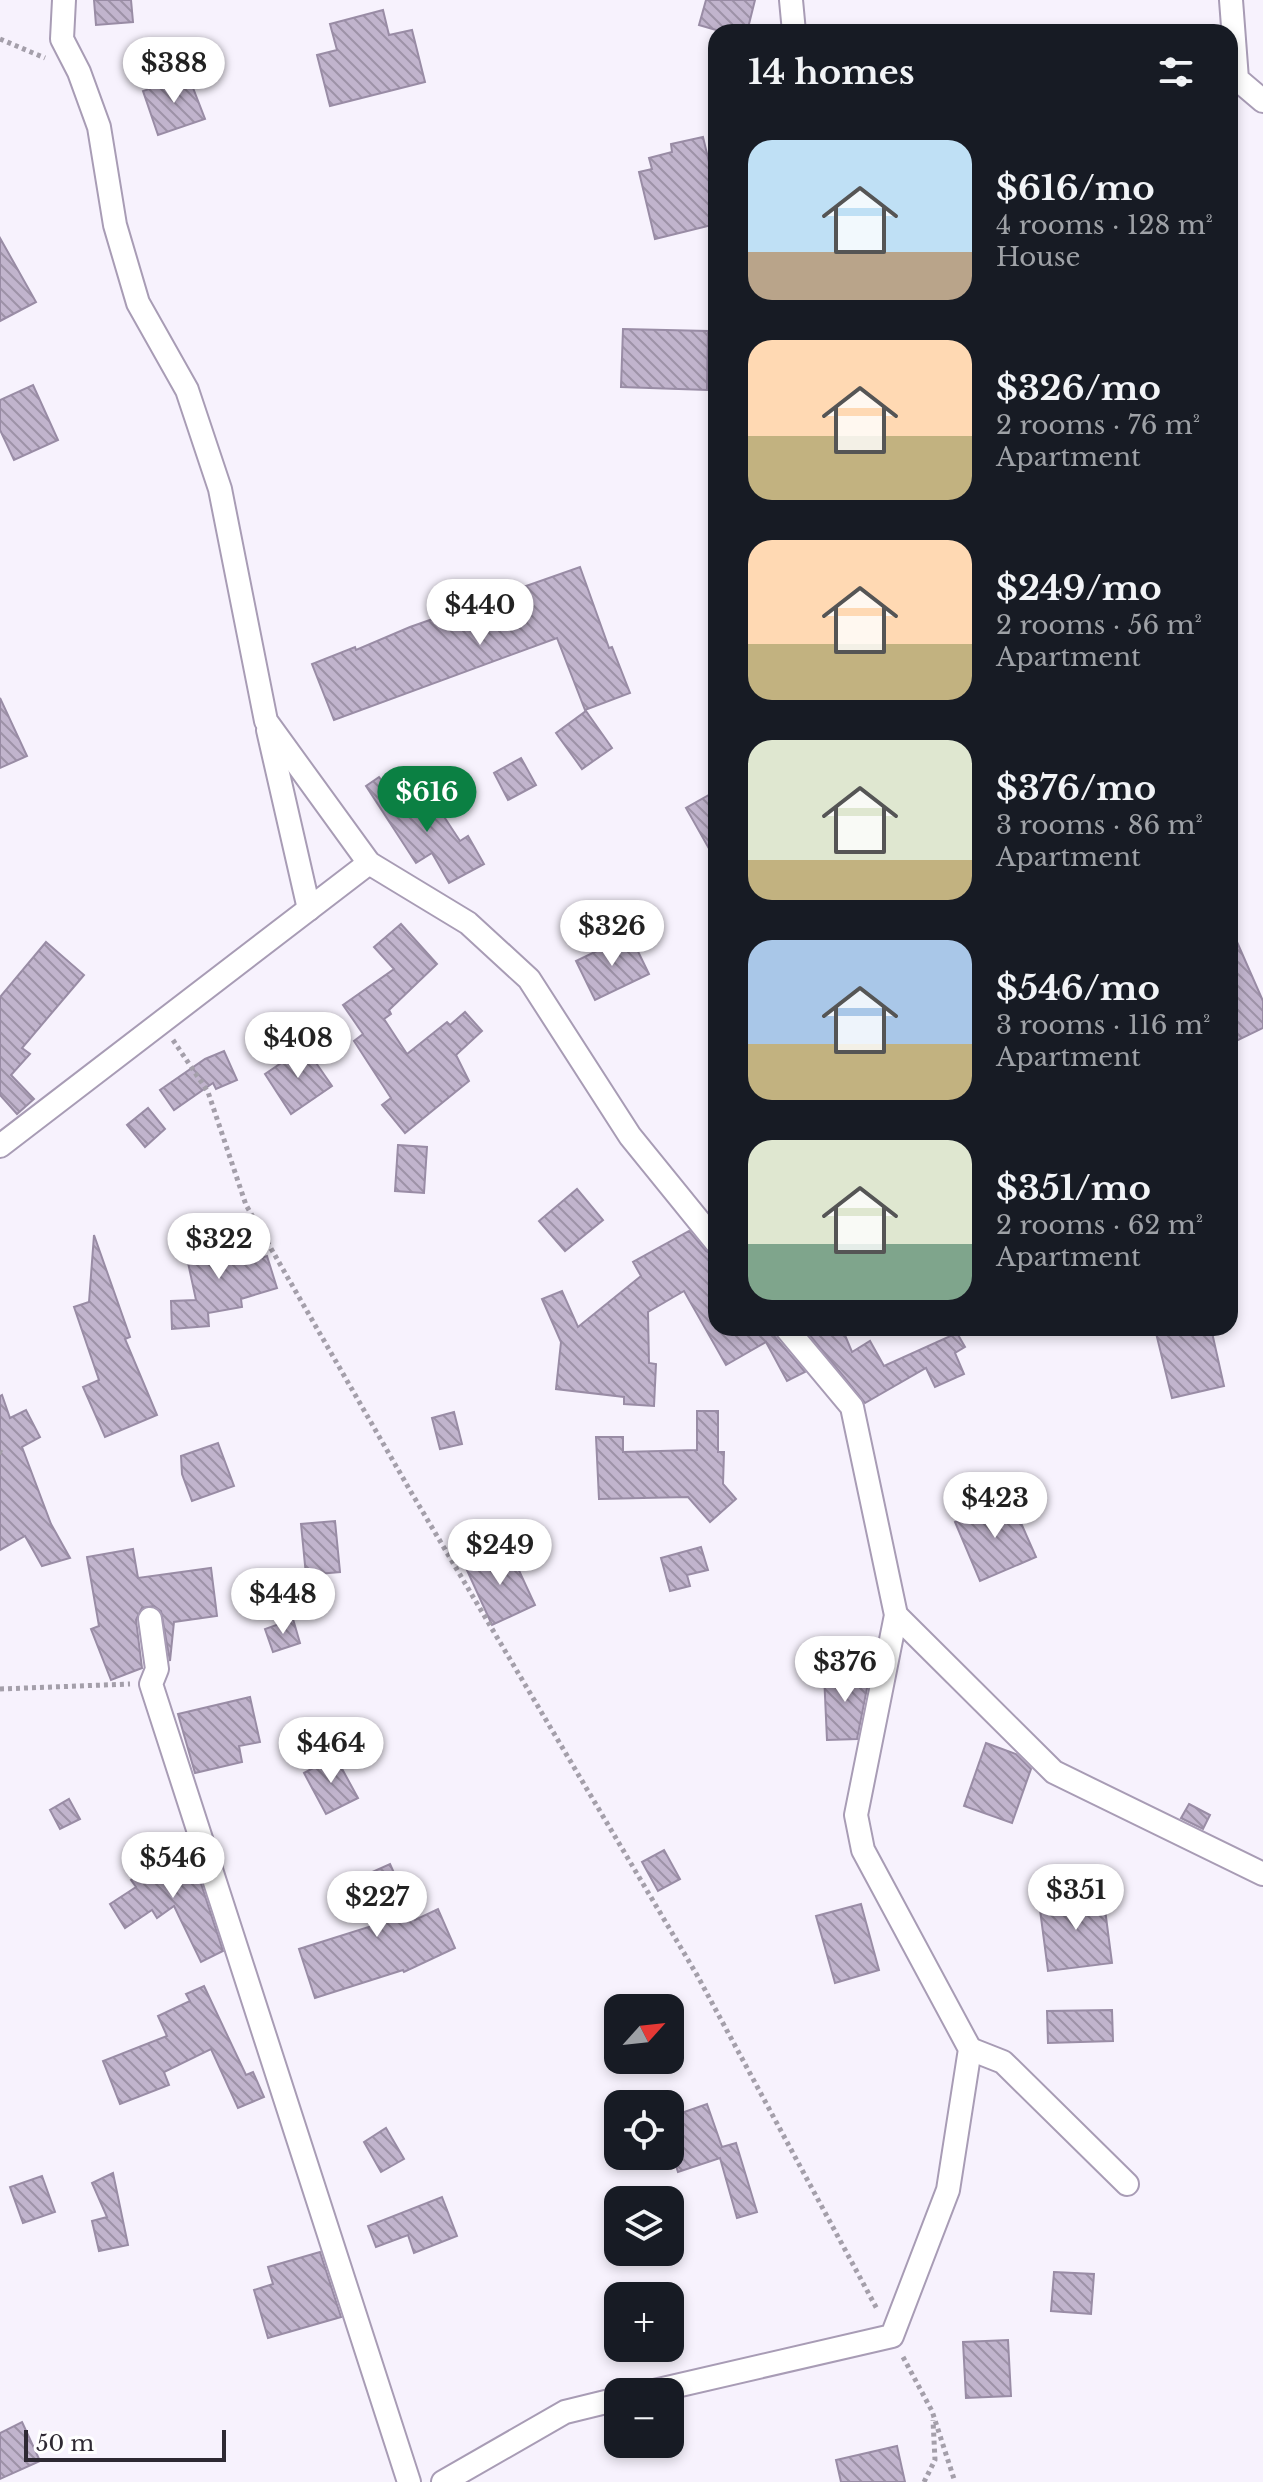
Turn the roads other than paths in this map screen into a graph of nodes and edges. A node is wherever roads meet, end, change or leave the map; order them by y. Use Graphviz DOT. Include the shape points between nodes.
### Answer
graph roads {
  1 [pos="64,0"];
  2 [pos="791,0"];
  3 [pos="1231,0"];
  4 [pos="793,24"];
  5 [pos="1233,24"];
  6 [pos="1238,80"];
  7 [pos="1263,101"];
  8 [pos="266,721"];
  9 [pos="369,863"];
  10 [pos="309,909"];
  11 [pos="0,1146"];
  12 [pos="708,1232"];
  13 [pos="793,1336"];
  14 [pos="896,1615"];
  15 [pos="150,1619"];
  16 [pos="1263,1874"];
  17 [pos="970,2049"];
  18 [pos="1127,2184"];
  19 [pos="684,2384"];
  20 [pos="604,2402"];
  21 [pos="409,2482"];
  22 [pos="443,2482"];
  1 -- 8 [label="street" via="62,39 99,127 115,225 138,303 187,390 220,489"];
  2 -- 4 [label="street"];
  3 -- 5 [label="street"];
  6 -- 7 [label="street"];
  8 -- 9 [label="street"];
  8 -- 10 [label="street"];
  9 -- 10 [label="street"];
  9 -- 12 [label="street" via="468,923 529,979 630,1136"];
  10 -- 11 [label="street"];
  13 -- 14 [label="street" via="852,1407"];
  14 -- 16 [label="street" via="1054,1772"];
  14 -- 17 [label="street" via="856,1815 863,1850"];
  15 -- 21 [label="street" via="157,1669 151,1684"];
  17 -- 18 [label="street" via="1003,2062"];
  17 -- 19 [label="street" via="948,2190 892,2336"];
  20 -- 22 [label="street" via="565,2412"];
}
